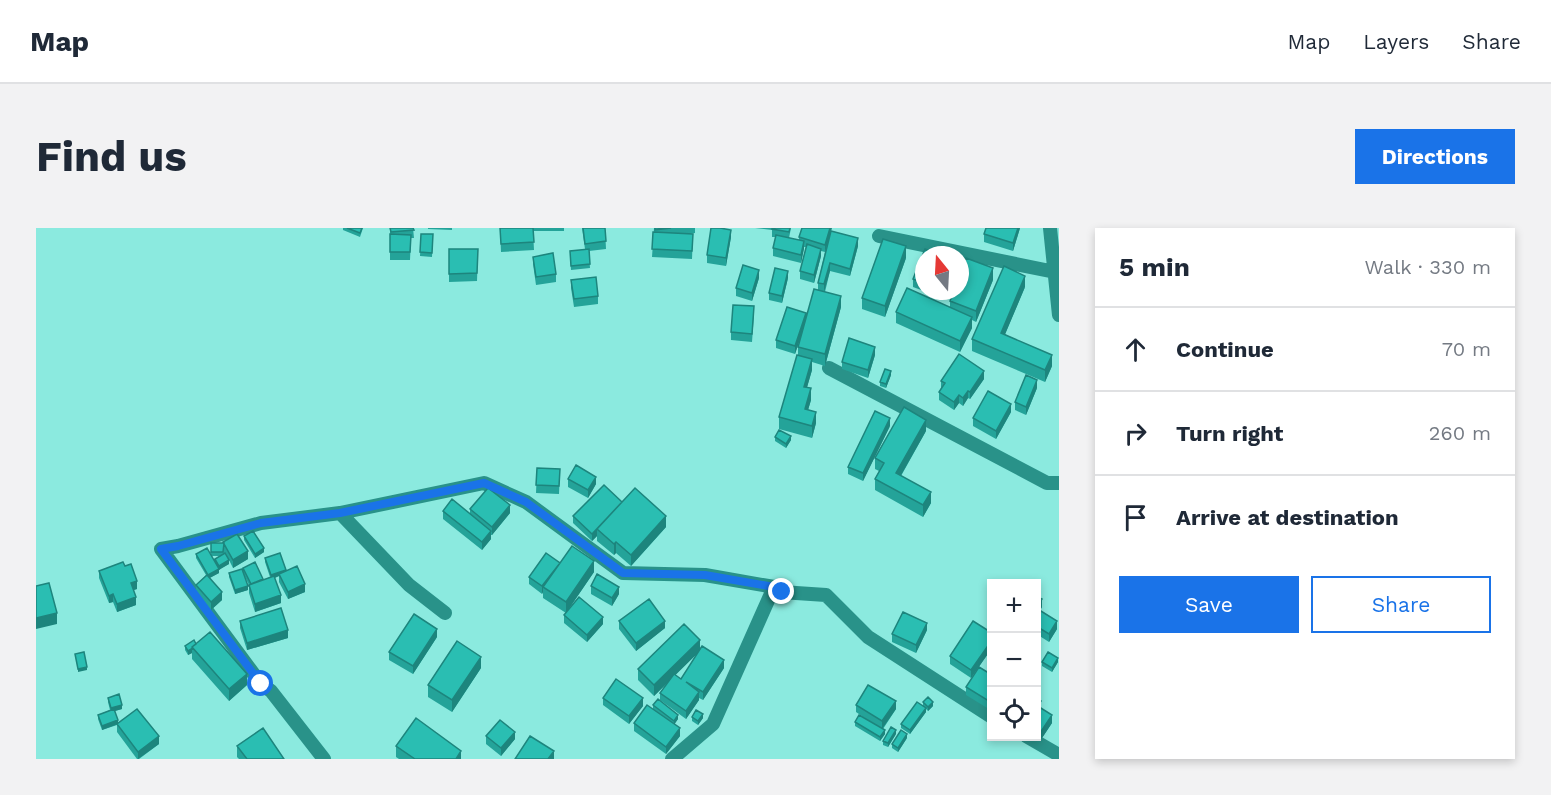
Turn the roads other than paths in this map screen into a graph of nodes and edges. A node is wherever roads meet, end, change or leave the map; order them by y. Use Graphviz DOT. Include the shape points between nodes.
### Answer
graph roads {
  1 [pos="1050,228"];
  2 [pos="879,236"];
  3 [pos="1055,273"];
  4 [pos="1059,315"];
  5 [pos="829,368"];
  6 [pos="1059,483"];
  7 [pos="340,513"];
  8 [pos="774,587"];
  9 [pos="445,613"];
  10 [pos="987,714"];
  11 [pos="1035,741"];
  12 [pos="1059,755"];
  13 [pos="324,759"];
  14 [pos="672,759"];
  1 -- 3 [label="street"];
  2 -- 3 [label="street"];
  3 -- 4 [label="street"];
  5 -- 6 [label="street" via="1047,483"];
  7 -- 8 [label="street" via="484,483 526,502 623,573 705,575"];
  7 -- 9 [label="street" via="409,585"];
  7 -- 13 [label="street" via="261,523 161,549 261,684 272,691"];
  8 -- 10 [label="street" via="782,592 826,595 868,637"];
  8 -- 14 [label="street" via="713,724"];
  11 -- 12 [label="street"];
}
